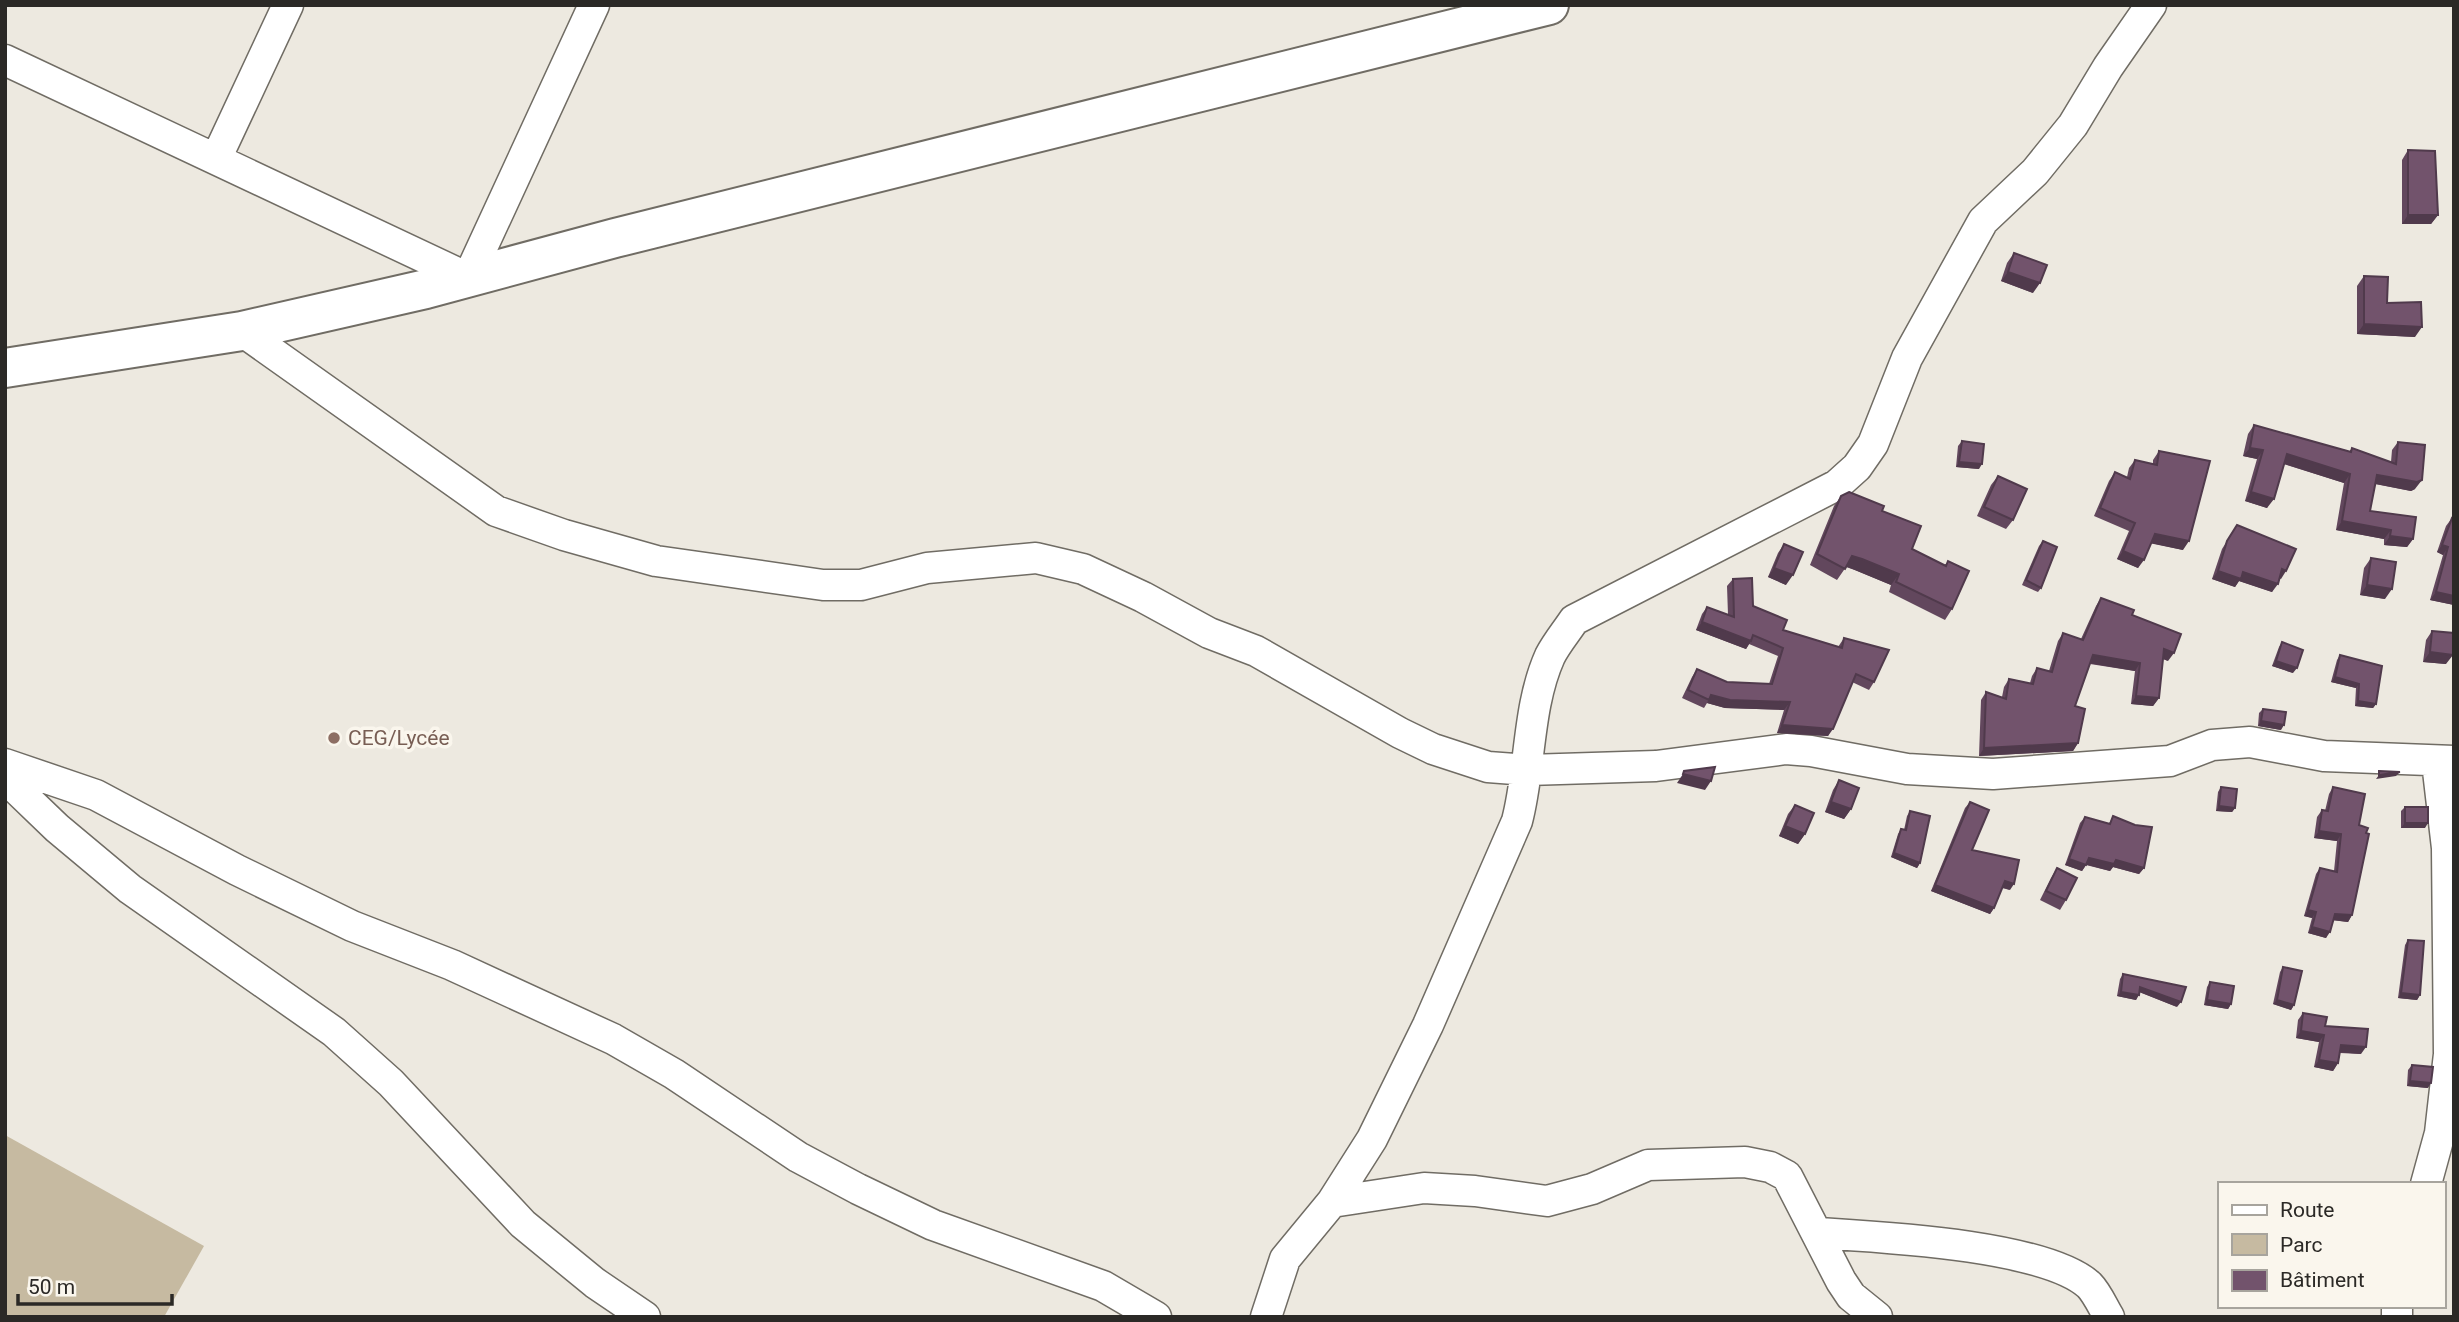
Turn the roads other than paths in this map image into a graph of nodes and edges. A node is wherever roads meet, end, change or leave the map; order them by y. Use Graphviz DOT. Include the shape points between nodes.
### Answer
graph roads {
  1 [pos="288,5"];
  2 [pos="594,5"];
  3 [pos="1549,5"];
  4 [pos="2151,5"];
  5 [pos="5,60"];
  6 [pos="216,159"];
  7 [pos="468,278"];
  8 [pos="242,331"];
  9 [pos="5,368"];
  10 [pos="2446,761"];
  11 [pos="5,764"];
  12 [pos="1528,771"];
  13 [pos="5,778"];
  14 [pos="2427,1182"];
  15 [pos="1332,1202"];
  16 [pos="1819,1233"];
  17 [pos="645,1317"];
  18 [pos="1156,1317"];
  19 [pos="1266,1317"];
  20 [pos="1877,1317"];
  21 [pos="2109,1317"];
  1 -- 6 [label="street"];
  2 -- 7 [label="street"];
  3 -- 7 [label="main road"];
  4 -- 12 [label="street" via="2073,125 2035,172 1983,221 1907,358 1873,444 1857,467 1837,485 1574,620 1550,656 1534,713"];
  5 -- 6 [label="street"];
  6 -- 7 [label="street"];
  7 -- 8 [label="main road"];
  8 -- 9 [label="main road"];
  8 -- 12 [label="street" via="496,511 564,535 656,561 823,585 861,585 927,568 1037,558 1083,569 1209,633 1256,651 1433,749 1488,767"];
  10 -- 12 [label="street" via="2324,756 2250,742 2212,745 2170,761 1993,774 1907,769 1786,749 1656,766"];
  10 -- 14 [label="street" via="2449,1054 2440,1133"];
  11 -- 18 [label="street" via="96,795 352,926 452,965 613,1039 798,1157 858,1189 933,1225 1103,1286"];
  12 -- 15 [label="street" via="1517,821 1427,1025 1372,1139"];
  13 -- 17 [label="street" via="131,889 334,1032 391,1083 523,1224"];
  15 -- 16 [label="street" via="1424,1188 1547,1201 1592,1189 1648,1165 1745,1162 1787,1176"];
  15 -- 19 [label="street" via="1285,1259"];
  16 -- 20 [label="street" via="1851,1296"];
  16 -- 21 [label="street" via="2025,1257 2090,1286"];
}
